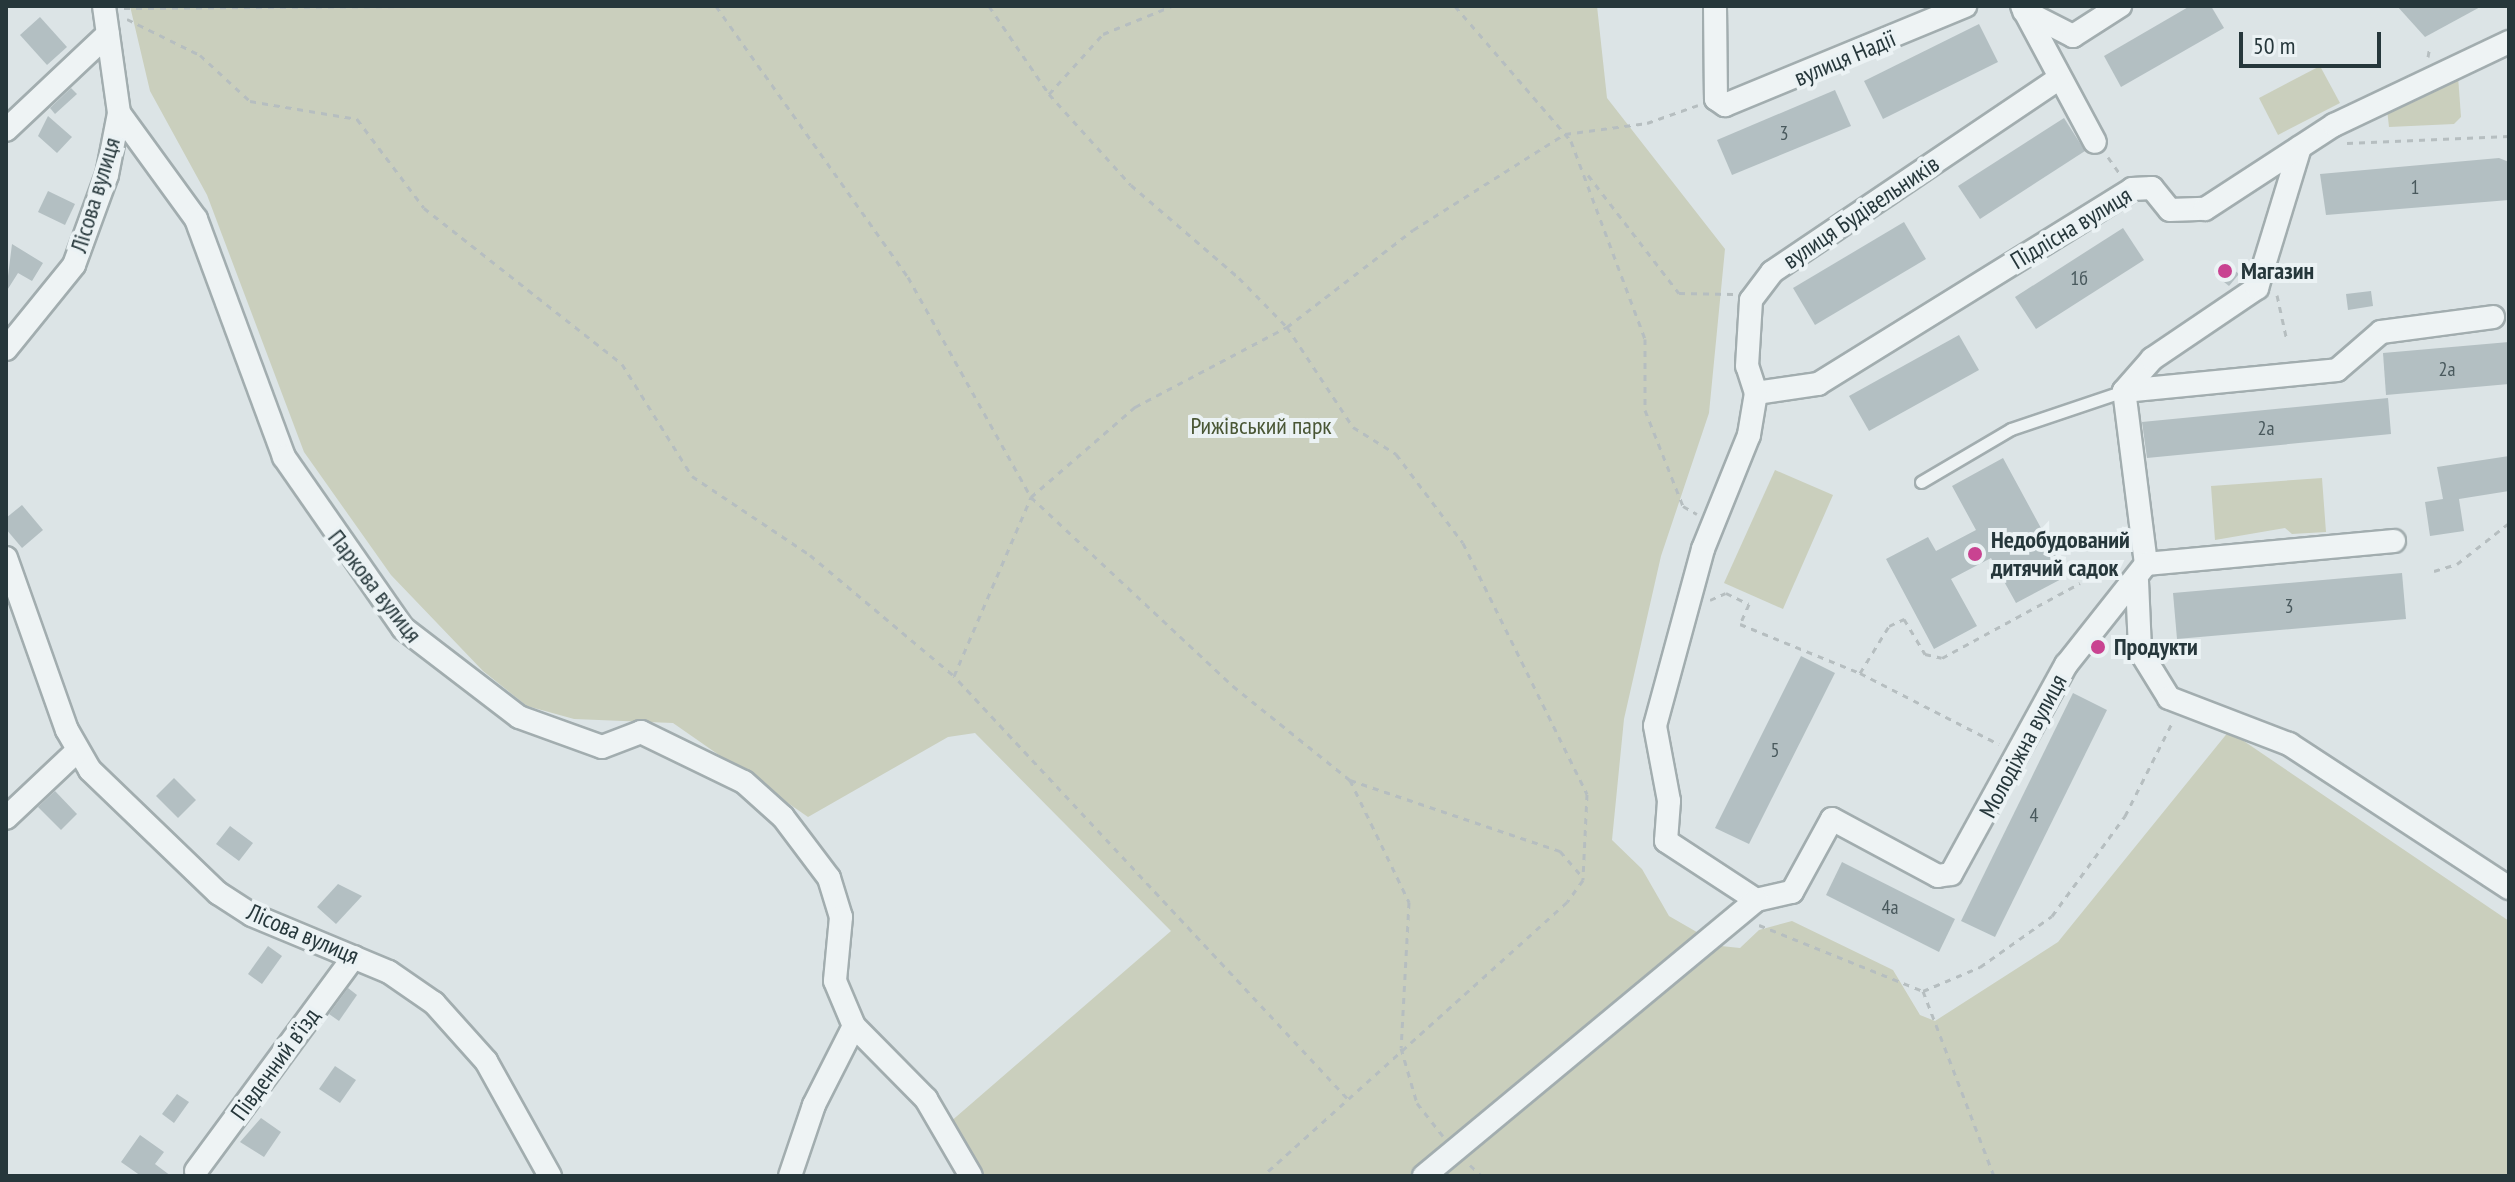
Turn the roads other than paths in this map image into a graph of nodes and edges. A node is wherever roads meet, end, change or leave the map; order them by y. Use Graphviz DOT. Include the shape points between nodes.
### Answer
graph roads {
  1 [pos="1715,6"];
  2 [pos="1965,6"];
  3 [pos="2120,6"];
  4 [pos="104,7"];
  5 [pos="2023,8"];
  6 [pos="108,34"];
  7 [pos="2509,42"];
  8 [pos="2058,79"];
  9 [pos="119,113"];
  10 [pos="6,130"];
  11 [pos="2095,142"];
  12 [pos="2300,147"];
  13 [pos="2493,317"];
  14 [pos="6,349"];
  15 [pos="2124,391"];
  16 [pos="1756,393"];
  17 [pos="1921,482"];
  18 [pos="2394,541"];
  19 [pos="6,558"];
  20 [pos="2141,572"];
  21 [pos="77,751"];
  22 [pos="6,818"];
  23 [pos="2509,888"];
  24 [pos="1756,900"];
  25 [pos="354,957"];
  26 [pos="854,1026"];
  27 [pos="196,1171"];
  28 [pos="550,1176"];
  29 [pos="790,1176"];
  30 [pos="971,1176"];
  31 [pos="1424,1176"];
  1 -- 2 [label="street, вулиця Надії" via="1720,102"];
  3 -- 5 [label="street" via="2073,36"];
  4 -- 6 [label="street, Паркова вулиця"];
  5 -- 8 [label="street"];
  6 -- 9 [label="street, Паркова вулиця"];
  6 -- 10 [label="street"];
  7 -- 12 [label="street, Підлісна вулиця"];
  8 -- 11 [label="street"];
  8 -- 16 [label="street, вулиця Будівельників" via="1772,272 1751,300 1747,366"];
  9 -- 14 [label="street, Лісова вулиця" via="107,175 74,265"];
  9 -- 26 [label="street, Паркова вулиця" via="196,219 284,457 403,628 519,717 602,747 627,732 648,734 763,799 829,878 841,917 835,981"];
  12 -- 15 [label="street" via="2257,288 2152,359"];
  12 -- 16 [label="street, Підлісна вулиця" via="2192,212 2170,210 2152,188 2132,189 1818,384 1795,393"];
  13 -- 15 [label="street" via="2381,332 2337,370"];
  15 -- 17 [label="lane" via="2011,429"];
  15 -- 20 [label="street"];
  16 -- 24 [label="street" via="1749,435 1712,526 1655,726 1669,801 1666,841"];
  18 -- 20 [label="street"];
  19 -- 21 [label="street, Лісова вулиця"];
  20 -- 23 [label="street" via="2140,651 2147,670 2180,707 2256,726 2289,744"];
  20 -- 24 [label="street, Молодіжна вулиця" via="2066,665 1951,874 1938,876 1832,819 1792,892"];
  21 -- 22 [label="street"];
  21 -- 25 [label="street, Лісова вулиця" via="218,893 252,915"];
  24 -- 31 [label="street"];
  25 -- 27 [label="street, Південний в’їзд"];
  25 -- 28 [label="street, Лісова вулиця" via="405,981 448,1017 508,1094"];
  26 -- 29 [label="street" via="814,1105"];
  26 -- 30 [label="street" via="926,1099"];
}
